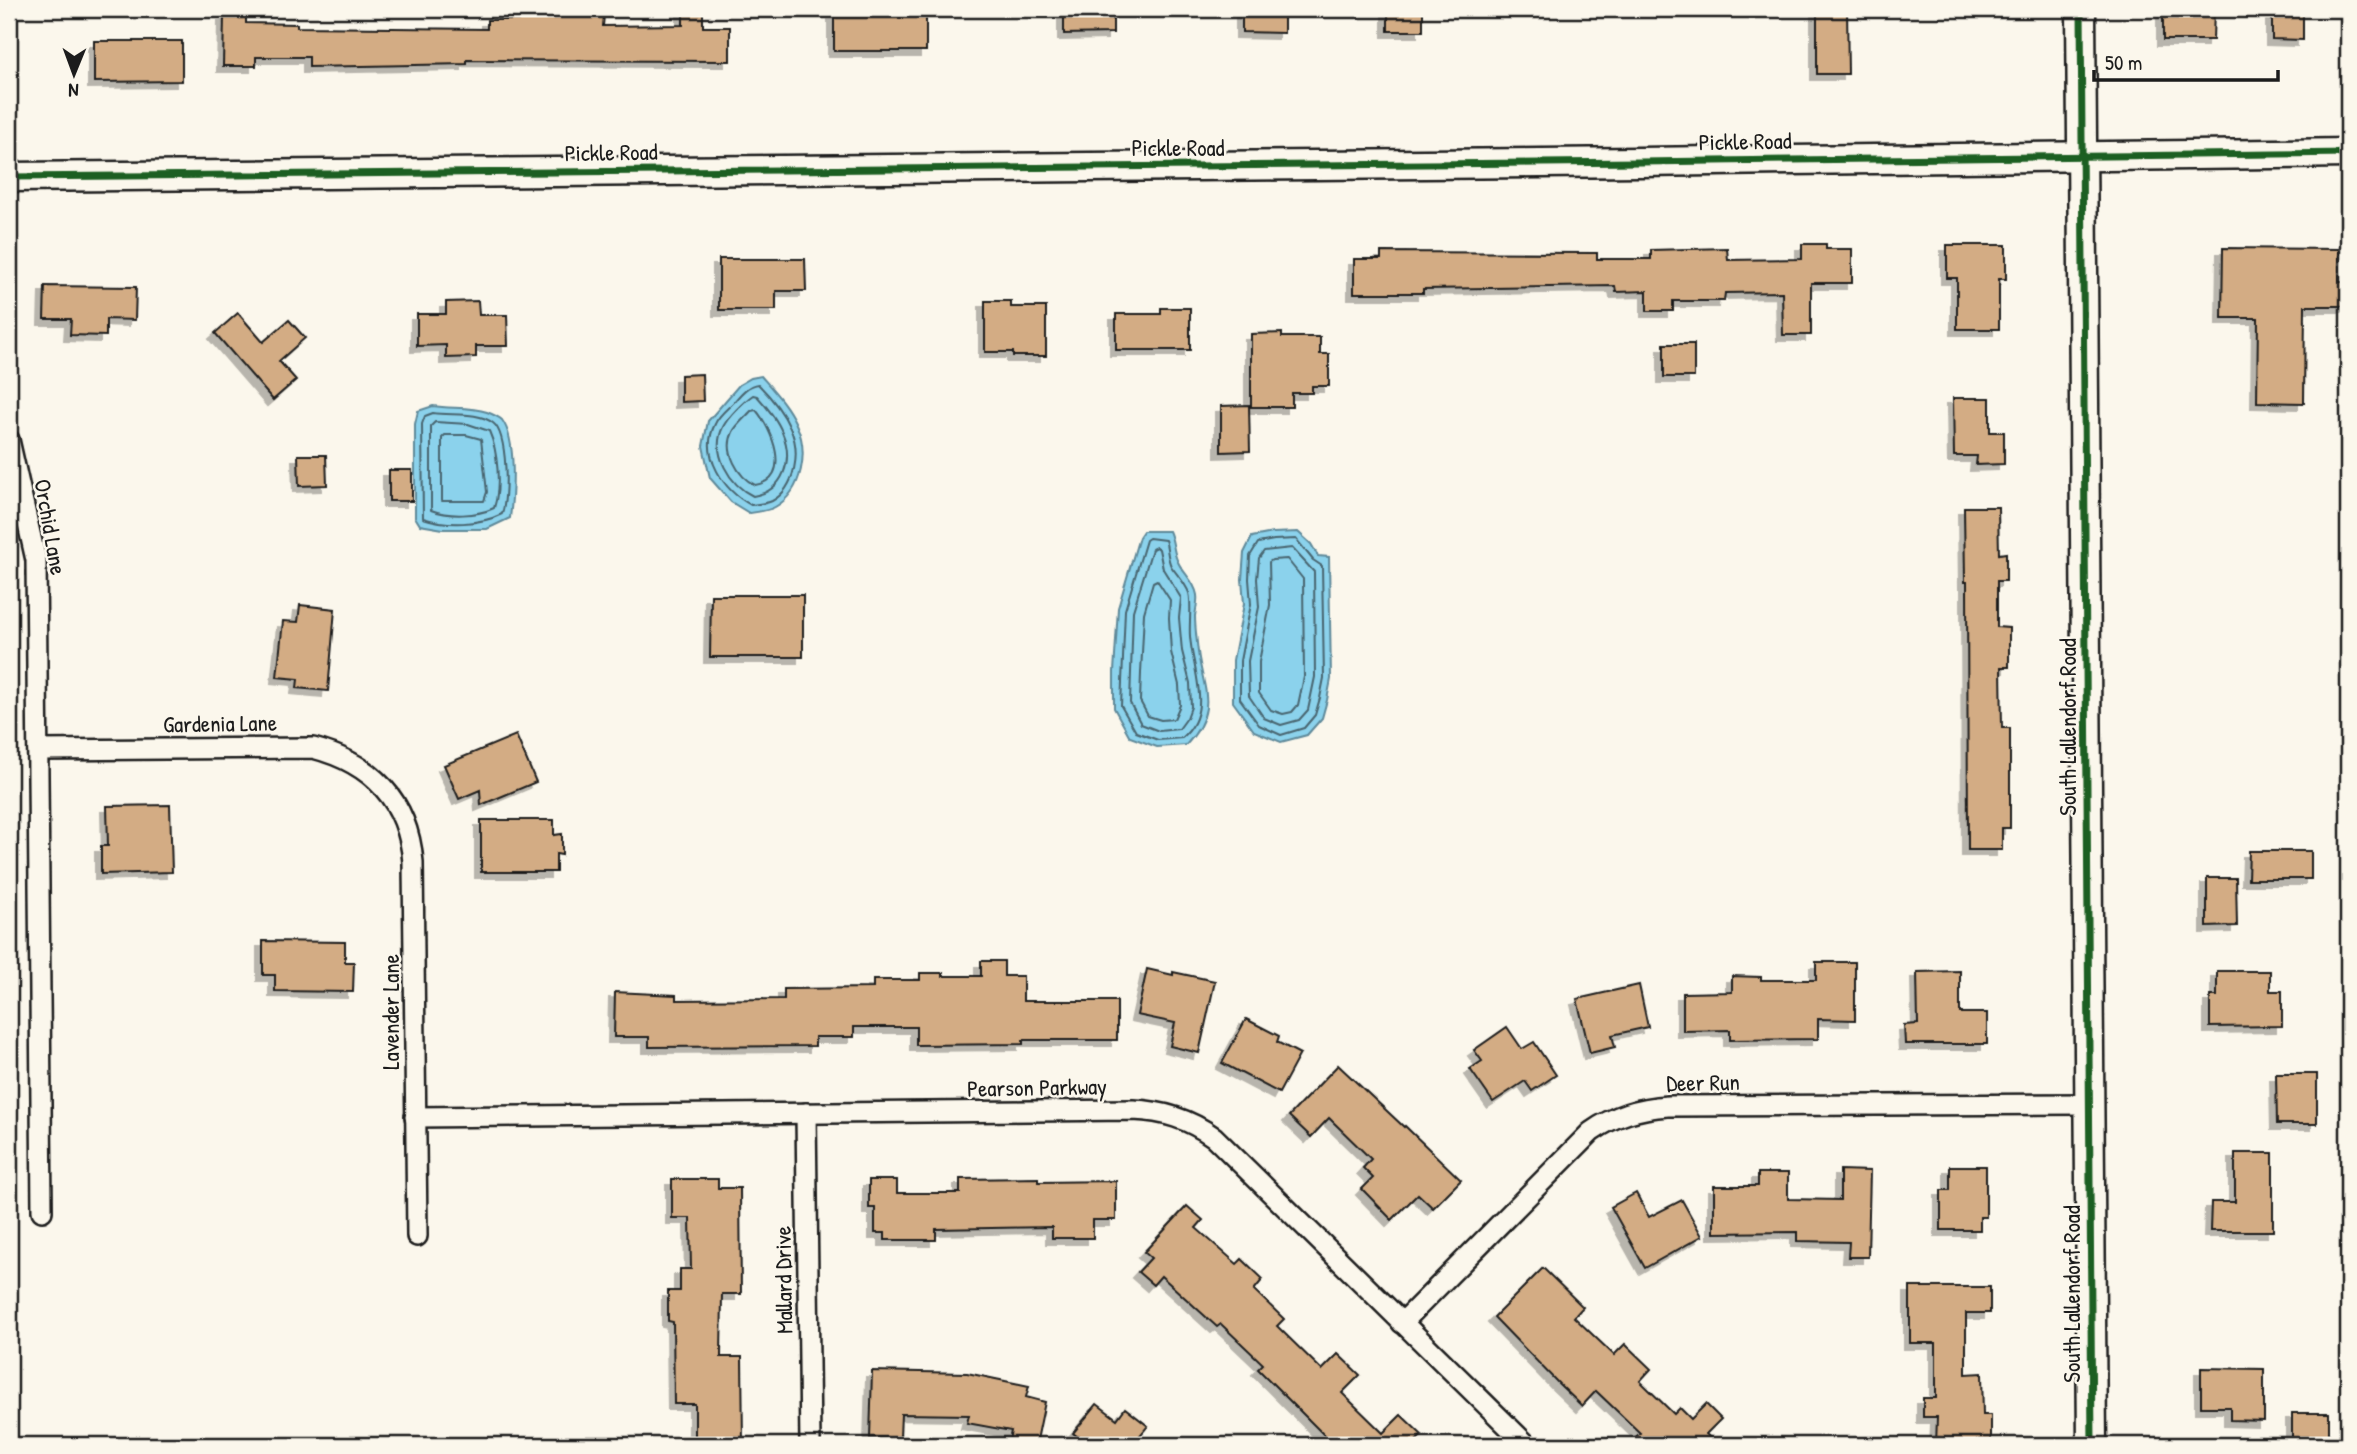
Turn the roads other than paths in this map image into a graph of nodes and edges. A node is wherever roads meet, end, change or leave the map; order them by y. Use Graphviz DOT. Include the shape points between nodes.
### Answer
graph roads {
  1 [pos="2081,9"];
  2 [pos="2348,153"];
  3 [pos="2082,155"];
  4 [pos="9,177"];
  5 [pos="9,440"];
  6 [pos="38,750"];
  7 [pos="388,792"];
  8 [pos="2090,1104"];
  9 [pos="806,1114"];
  10 [pos="415,1117"];
  11 [pos="43,1212"];
  12 [pos="417,1236"];
  13 [pos="1402,1323"];
  14 [pos="810,1445"];
  15 [pos="1527,1445"];
  16 [pos="2092,1445"];
  1 -- 3 [label="street, South Lallendorf Road"];
  2 -- 3 [label="street, Pickle Road"];
  3 -- 4 [label="street, Pickle Road"];
  3 -- 8 [label="street, South Lallendorf Road"];
  5 -- 6 [label="street, Orchid Lane" via="36,560"];
  6 -- 7 [label="street, Gardenia Lane" via="313,748 364,769"];
  6 -- 11 [label="street, Orchid Lane"];
  7 -- 10 [label="street, Lavender Lane" via="412,847"];
  8 -- 13 [label="street, Deer Run" via="1668,1106 1636,1110 1604,1123 1580,1142"];
  8 -- 16 [label="street, South Lallendorf Road"];
  9 -- 10 [label="street, Pearson Parkway"];
  9 -- 13 [label="street, Pearson Parkway" via="1133,1110 1176,1116 1214,1137"];
  9 -- 14 [label="street, Mallard Drive"];
  10 -- 12 [label="street, Lavender Lane"];
  13 -- 15 [label="street, Pearson Parkway"];
}
